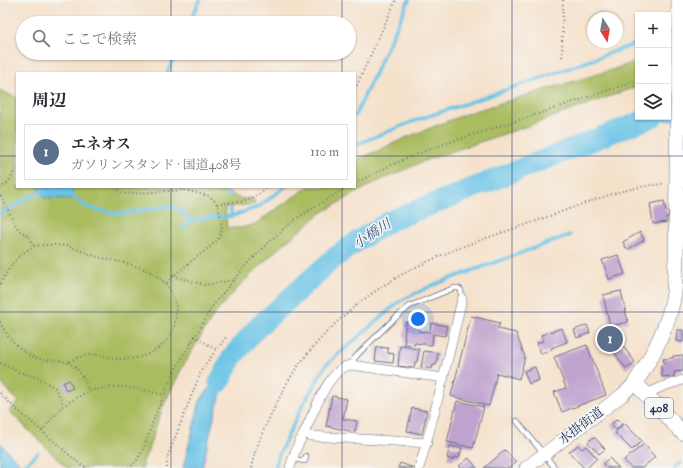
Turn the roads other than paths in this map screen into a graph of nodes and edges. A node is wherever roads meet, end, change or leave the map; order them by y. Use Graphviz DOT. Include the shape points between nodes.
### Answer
graph roads {
  1 [pos="679,0"];
  2 [pos="680,259"];
  3 [pos="462,299"];
  4 [pos="351,366"];
  5 [pos="444,378"];
  6 [pos="683,380"];
  7 [pos="635,383"];
  8 [pos="646,394"];
  9 [pos="517,421"];
  10 [pos="683,433"];
  11 [pos="304,434"];
  12 [pos="427,443"];
  13 [pos="544,455"];
  14 [pos="306,456"];
  15 [pos="292,464"];
  16 [pos="420,468"];
  17 [pos="526,468"];
  18 [pos="555,468"];
  1 -- 2 [label="highway, 408" via="676,64"];
  2 -- 7 [label="highway, 408" via="665,326 653,354"];
  3 -- 4 [label="lane" via="461,290 454,288 410,306 359,353"];
  3 -- 5 [label="street"];
  4 -- 5 [label="street"];
  4 -- 11 [label="street" via="342,369 328,384"];
  5 -- 12 [label="street"];
  6 -- 8 [label="street"];
  7 -- 8 [label="highway, 408"];
  7 -- 13 [label="main road, 水掛街道"];
  8 -- 10 [label="highway, 408"];
  9 -- 13 [label="lane"];
  11 -- 12 [label="street"];
  11 -- 15 [label="street"];
  12 -- 16 [label="street"];
  13 -- 17 [label="main road, 水掛街道"];
  13 -- 18 [label="lane"];
  14 -- 15 [label="lane" via="305,461"];
}
